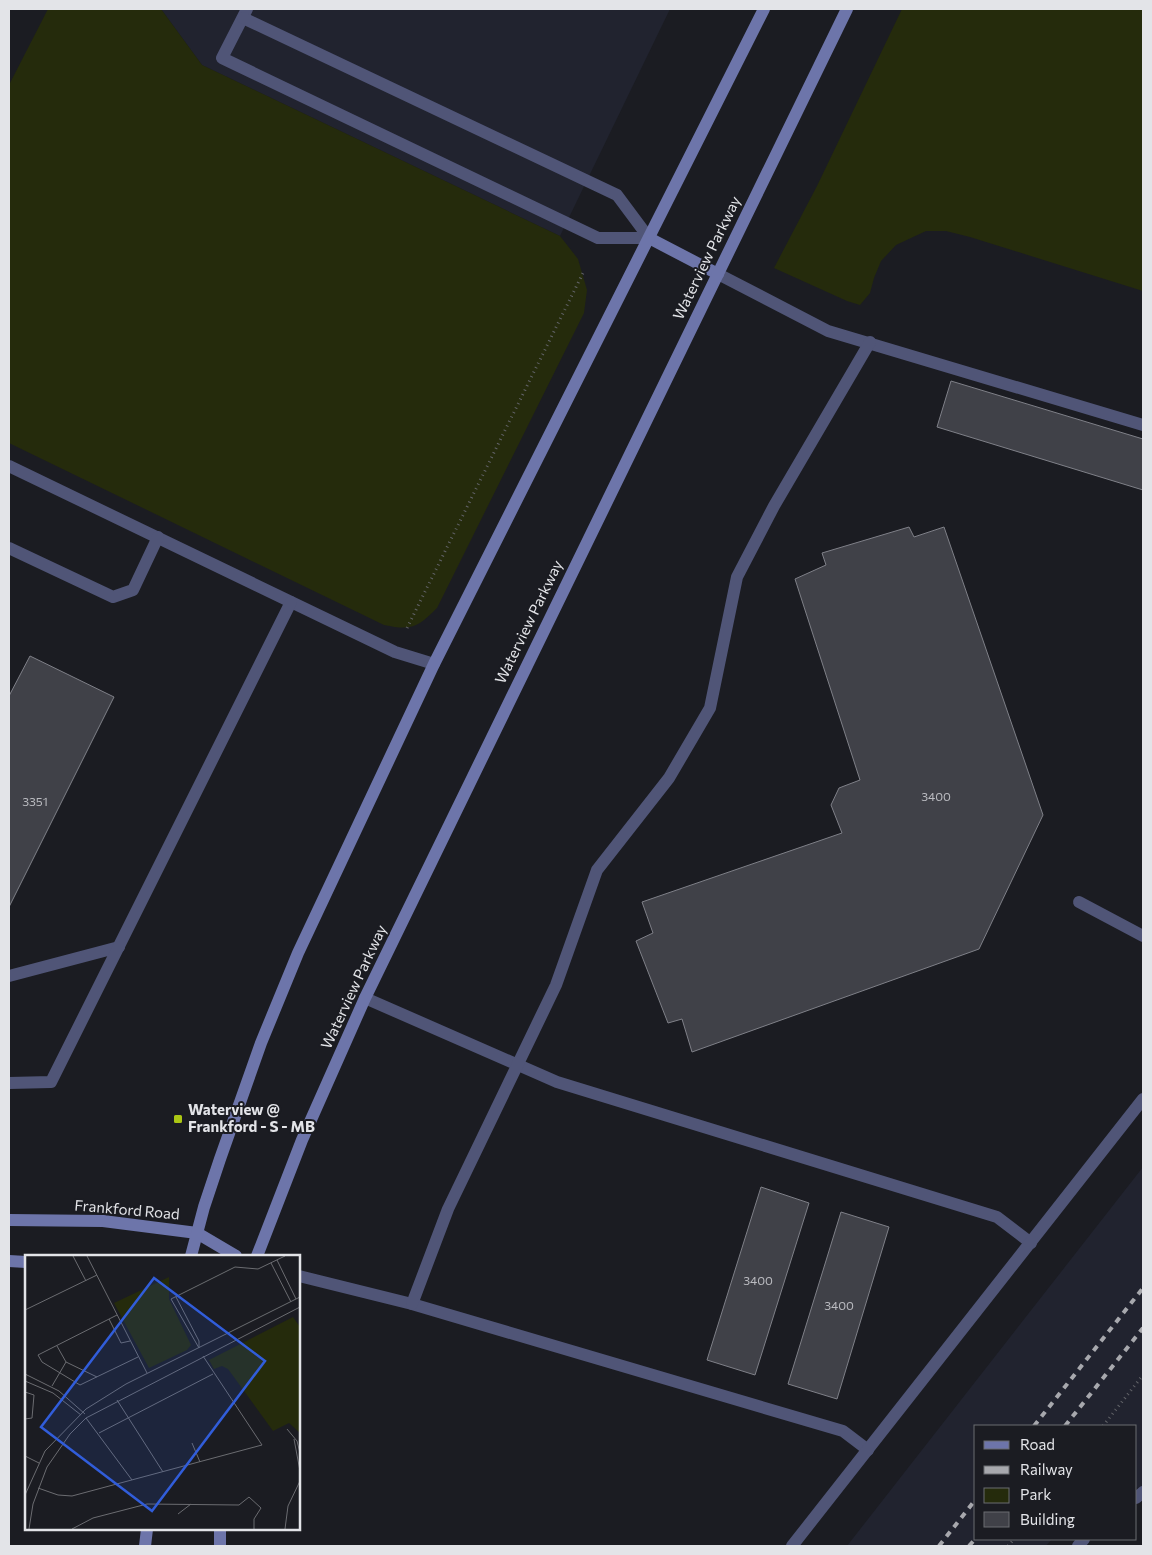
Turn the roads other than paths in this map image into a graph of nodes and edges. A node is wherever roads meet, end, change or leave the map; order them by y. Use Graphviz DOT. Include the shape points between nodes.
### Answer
graph roads {
  1 [pos="764,9"];
  2 [pos="847,9"];
  3 [pos="245,13"];
  4 [pos="650,238"];
  5 [pos="718,274"];
  6 [pos="870,342"];
  7 [pos="1143,425"];
  8 [pos="9,466"];
  9 [pos="158,537"];
  10 [pos="9,548"];
  11 [pos="291,602"];
  12 [pos="434,664"];
  13 [pos="1080,902"];
  14 [pos="1143,936"];
  15 [pos="119,947"];
  16 [pos="9,976"];
  17 [pos="365,998"];
  18 [pos="518,1065"];
  19 [pos="9,1083"];
  20 [pos="1143,1099"];
  21 [pos="9,1220"];
  22 [pos="197,1232"];
  23 [pos="1031,1243"];
  24 [pos="190,1255"];
  25 [pos="234,1255"];
  26 [pos="257,1255"];
  27 [pos="9,1262"];
  28 [pos="25,1262"];
  29 [pos="300,1276"];
  30 [pos="412,1304"];
  31 [pos="868,1450"];
  32 [pos="147,1530"];
  33 [pos="220,1530"];
  34 [pos="146,1546"];
  35 [pos="220,1546"];
  36 [pos="792,1546"];
  1 -- 4 [label="main road"];
  2 -- 5 [label="main road, Waterview Parkway"];
  3 -- 4 [label="lane" via="616,195"];
  3 -- 4 [label="lane" via="222,58 598,238"];
  4 -- 5 [label="main road"];
  4 -- 12 [label="main road"];
  5 -- 6 [label="lane" via="828,330"];
  5 -- 17 [label="main road, Waterview Parkway"];
  6 -- 7 [label="lane"];
  6 -- 18 [label="lane" via="774,506 737,577 710,708 669,778 597,870 556,985"];
  8 -- 9 [label="lane"];
  9 -- 10 [label="lane" via="133,590 113,597"];
  9 -- 11 [label="lane"];
  11 -- 12 [label="lane" via="395,652"];
  11 -- 15 [label="lane"];
  12 -- 22 [label="main road" via="298,952 258,1052"];
  13 -- 14 [label="lane"];
  15 -- 16 [label="lane"];
  15 -- 19 [label="lane" via="51,1082"];
  17 -- 18 [label="lane"];
  17 -- 26 [label="main road, Waterview Parkway" via="302,1140"];
  18 -- 23 [label="lane" via="557,1082 997,1217"];
  18 -- 30 [label="lane" via="448,1209"];
  20 -- 23 [label="lane"];
  21 -- 22 [label="main road, Frankford Road" via="103,1222"];
  22 -- 24 [label="main road"];
  22 -- 25 [label="main road, Frankford Road"];
  23 -- 31 [label="lane"];
  27 -- 28 [label="main road"];
  29 -- 30 [label="lane"];
  30 -- 31 [label="lane" via="843,1431"];
  31 -- 36 [label="lane"];
  32 -- 34 [label="main road"];
  33 -- 35 [label="main road"];
}
